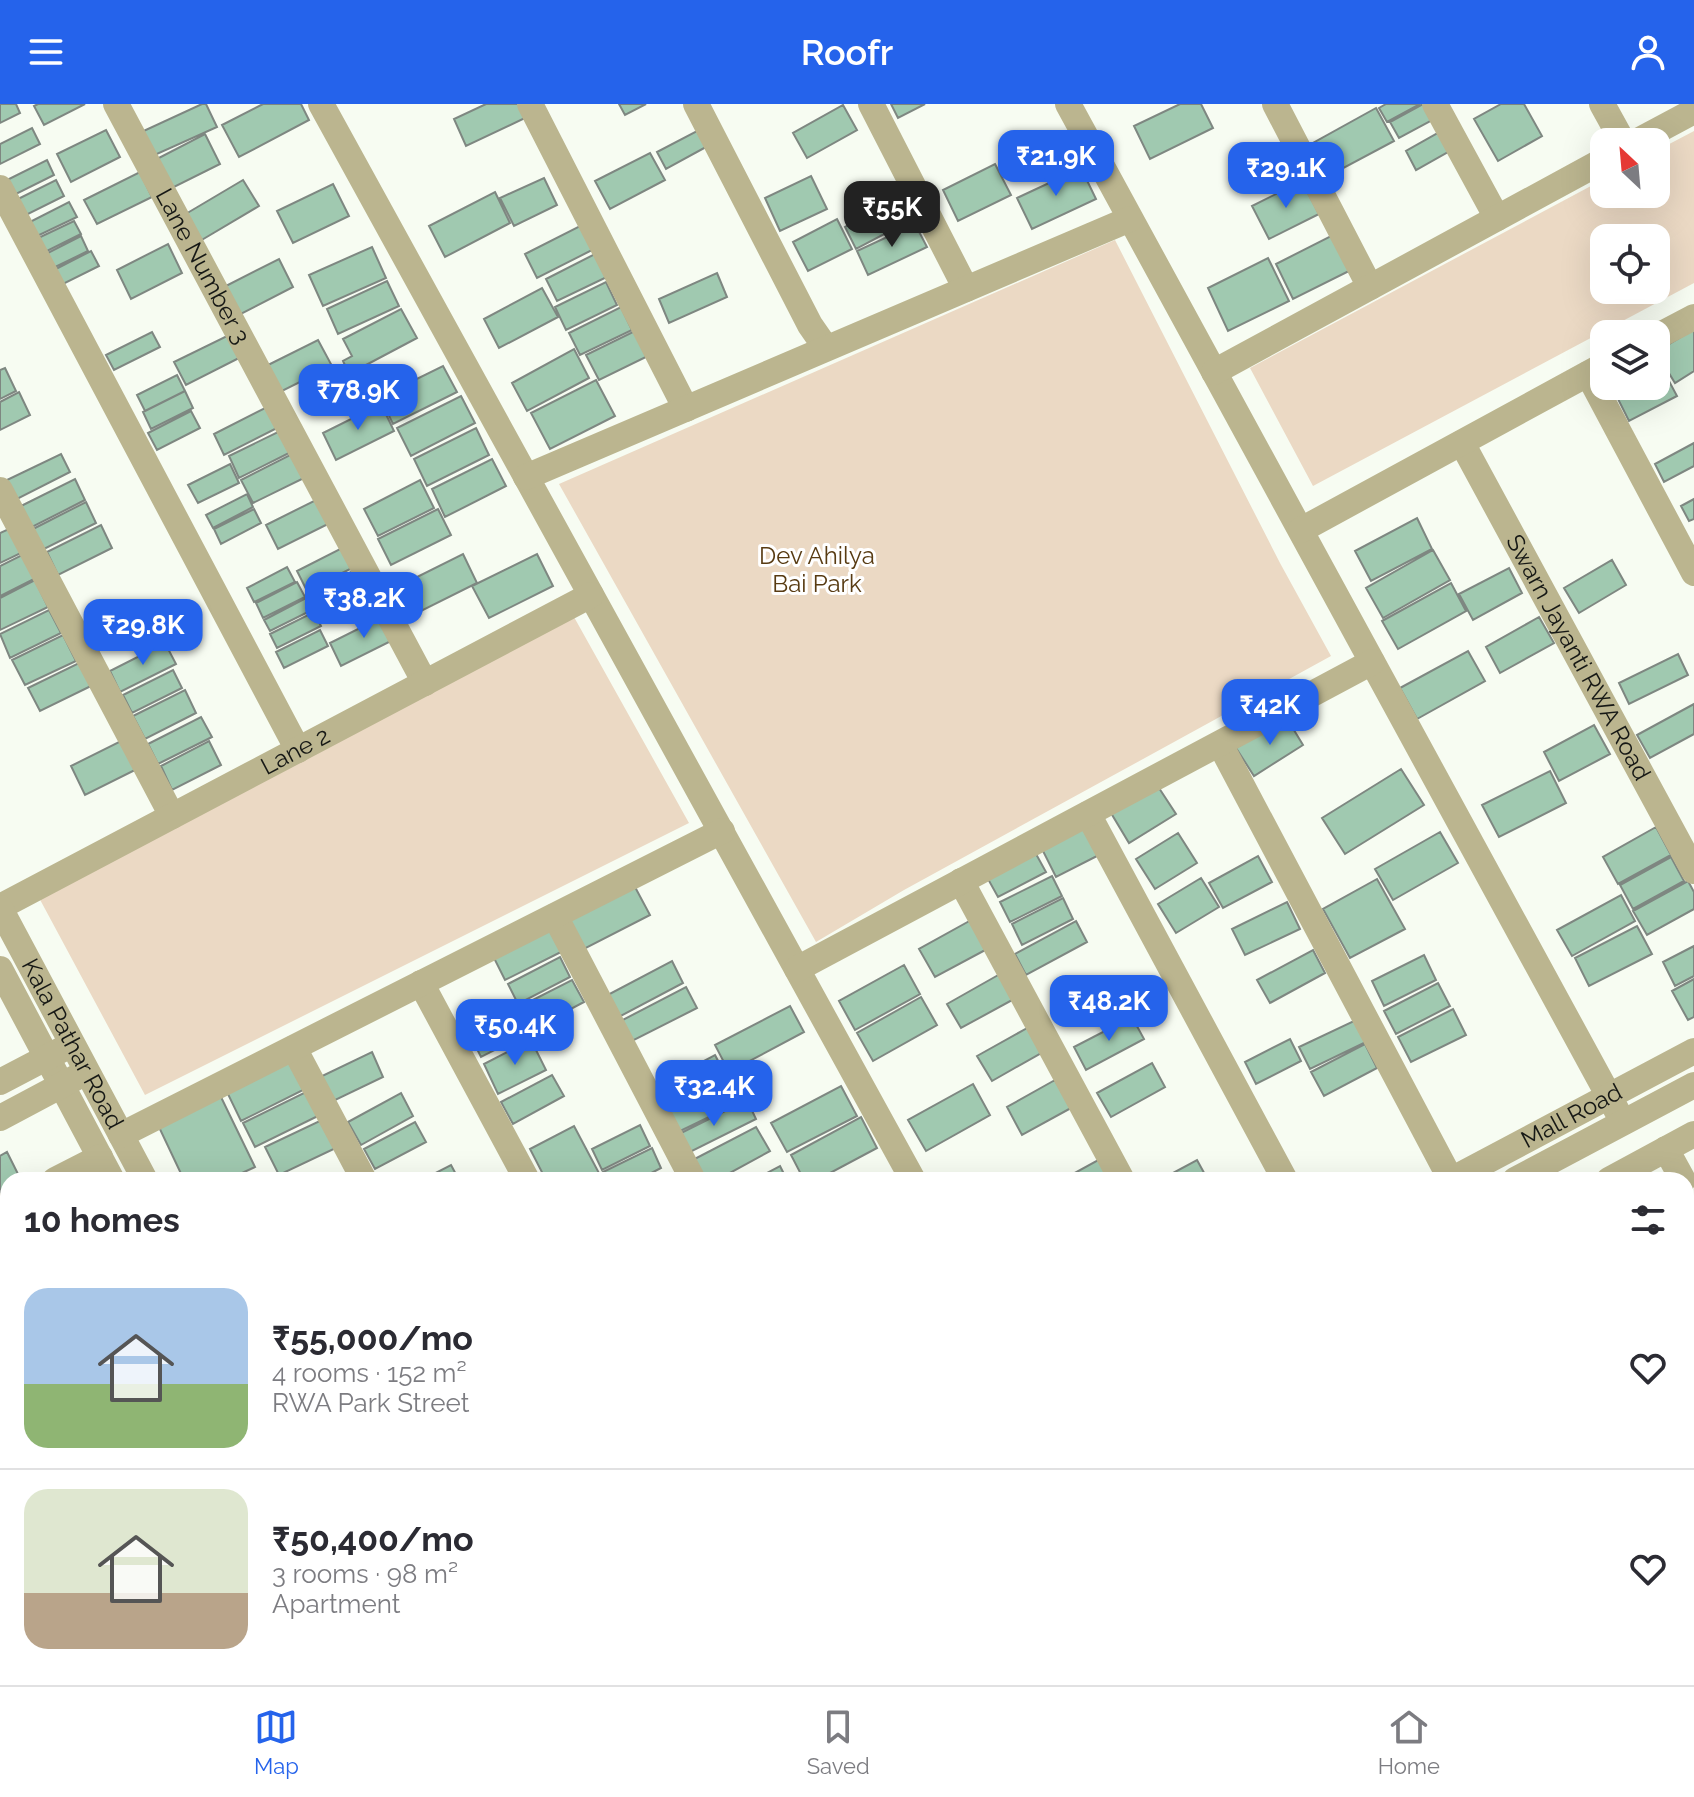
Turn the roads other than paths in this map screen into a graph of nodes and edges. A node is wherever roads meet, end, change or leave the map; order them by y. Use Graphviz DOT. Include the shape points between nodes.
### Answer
graph roads {
  1 [pos="116,104"];
  2 [pos="321,104"];
  3 [pos="530,104"];
  4 [pos="696,104"];
  5 [pos="871,104"];
  6 [pos="1068,104"];
  7 [pos="1275,104"];
  8 [pos="1435,104"];
  9 [pos="1602,104"];
  10 [pos="1694,111"];
  11 [pos="1615,128"];
  12 [pos="1662,128"];
  13 [pos="1590,168"];
  14 [pos="0,188"];
  15 [pos="1497,218"];
  16 [pos="1130,219"];
  17 [pos="1370,287"];
  18 [pos="966,289"];
  19 [pos="1694,317"];
  20 [pos="1670,330"];
  21 [pos="826,348"];
  22 [pos="1214,372"];
  23 [pos="1590,373"];
  24 [pos="1610,400"];
  25 [pos="686,409"];
  26 [pos="1462,443"];
  27 [pos="526,477"];
  28 [pos="0,490"];
  29 [pos="1301,530"];
  30 [pos="1694,573"];
  31 [pos="591,595"];
  32 [pos="1372,662"];
  33 [pos="425,683"];
  34 [pos="1220,744"];
  35 [pos="298,750"];
  36 [pos="1088,814"];
  37 [pos="172,816"];
  38 [pos="722,831"];
  39 [pos="1694,871"];
  40 [pos="961,881"];
  41 [pos="0,908"];
  42 [pos="555,916"];
  43 [pos="0,969"];
  44 [pos="797,969"];
  45 [pos="421,983"];
  46 [pos="72,1044"];
  47 [pos="294,1048"];
  48 [pos="1694,1051"];
  49 [pos="47,1057"];
  50 [pos="87,1072"];
  51 [pos="0,1082"];
  52 [pos="62,1085"];
  53 [pos="1694,1085"];
  54 [pos="1609,1096"];
  55 [pos="0,1118"];
  56 [pos="1623,1122"];
  57 [pos="1694,1134"];
  58 [pos="121,1135"];
  59 [pos="1666,1149"];
  60 [pos="106,1168"];
  61 [pos="141,1172"];
  62 [pos="360,1172"];
  63 [pos="523,1172"];
  64 [pos="689,1172"];
  65 [pos="909,1172"];
  66 [pos="1118,1172"];
  67 [pos="1281,1172"];
  68 [pos="1447,1172"];
  69 [pos="1466,1172"];
  70 [pos="1530,1172"];
  71 [pos="1624,1172"];
  72 [pos="1679,1172"];
  1 -- 33 [label="street, Lane Number 3"];
  2 -- 27 [label="street"];
  3 -- 25 [label="street"];
  4 -- 21 [label="street"];
  5 -- 18 [label="street"];
  6 -- 16 [label="street"];
  7 -- 17 [label="street"];
  8 -- 15 [label="street"];
  9 -- 11 [label="street"];
  10 -- 12 [label="street"];
  13 -- 15 [label="street"];
  14 -- 35 [label="street"];
  15 -- 17 [label="street"];
  16 -- 18 [label="street"];
  16 -- 22 [label="street"];
  17 -- 22 [label="street"];
  18 -- 21 [label="street"];
  19 -- 20 [label="street"];
  21 -- 25 [label="street"];
  22 -- 29 [label="street"];
  23 -- 26 [label="street"];
  24 -- 30 [label="street"];
  25 -- 27 [label="street"];
  26 -- 29 [label="street"];
  26 -- 39 [label="street, Swarn Jayanti RWA Road"];
  27 -- 31 [label="street"];
  28 -- 37 [label="street"];
  29 -- 32 [label="street"];
  31 -- 33 [label="street, Lane 2"];
  31 -- 38 [label="street"];
  32 -- 34 [label="street"];
  32 -- 54 [label="street"];
  33 -- 35 [label="street, Lane 2"];
  34 -- 36 [label="street"];
  34 -- 68 [label="street"];
  35 -- 37 [label="street, Lane 2"];
  36 -- 40 [label="street"];
  36 -- 67 [label="street"];
  37 -- 41 [label="street, Lane 2"];
  38 -- 42 [label="street"];
  38 -- 44 [label="street"];
  40 -- 44 [label="street"];
  40 -- 66 [label="street"];
  41 -- 46 [label="street, Kala Pathar Road"];
  42 -- 45 [label="street"];
  42 -- 64 [label="street"];
  43 -- 49 [label="street, Kala Pathar Road"];
  44 -- 65 [label="street"];
  45 -- 47 [label="street"];
  45 -- 63 [label="street"];
  46 -- 49 [label="street"];
  46 -- 50 [label="street, Kala Pathar Road"];
  47 -- 58 [label="street"];
  47 -- 62 [label="street"];
  48 -- 54 [label="street, Mall Road"];
  49 -- 51 [label="street"];
  49 -- 52 [label="street, Kala Pathar Road"];
  50 -- 52 [label="street"];
  50 -- 58 [label="street, Kala Pathar Road"];
  52 -- 55 [label="street"];
  52 -- 60 [label="street, Kala Pathar Road"];
  53 -- 56 [label="street, Mall Road"];
  54 -- 56 [label="street"];
  54 -- 69 [label="street, Mall Road"];
  56 -- 70 [label="street, Mall Road"];
  57 -- 59 [label="street"];
  58 -- 61 [label="street, Kala Pathar Road"];
  59 -- 71 [label="street"];
  59 -- 72 [label="street"];
}
